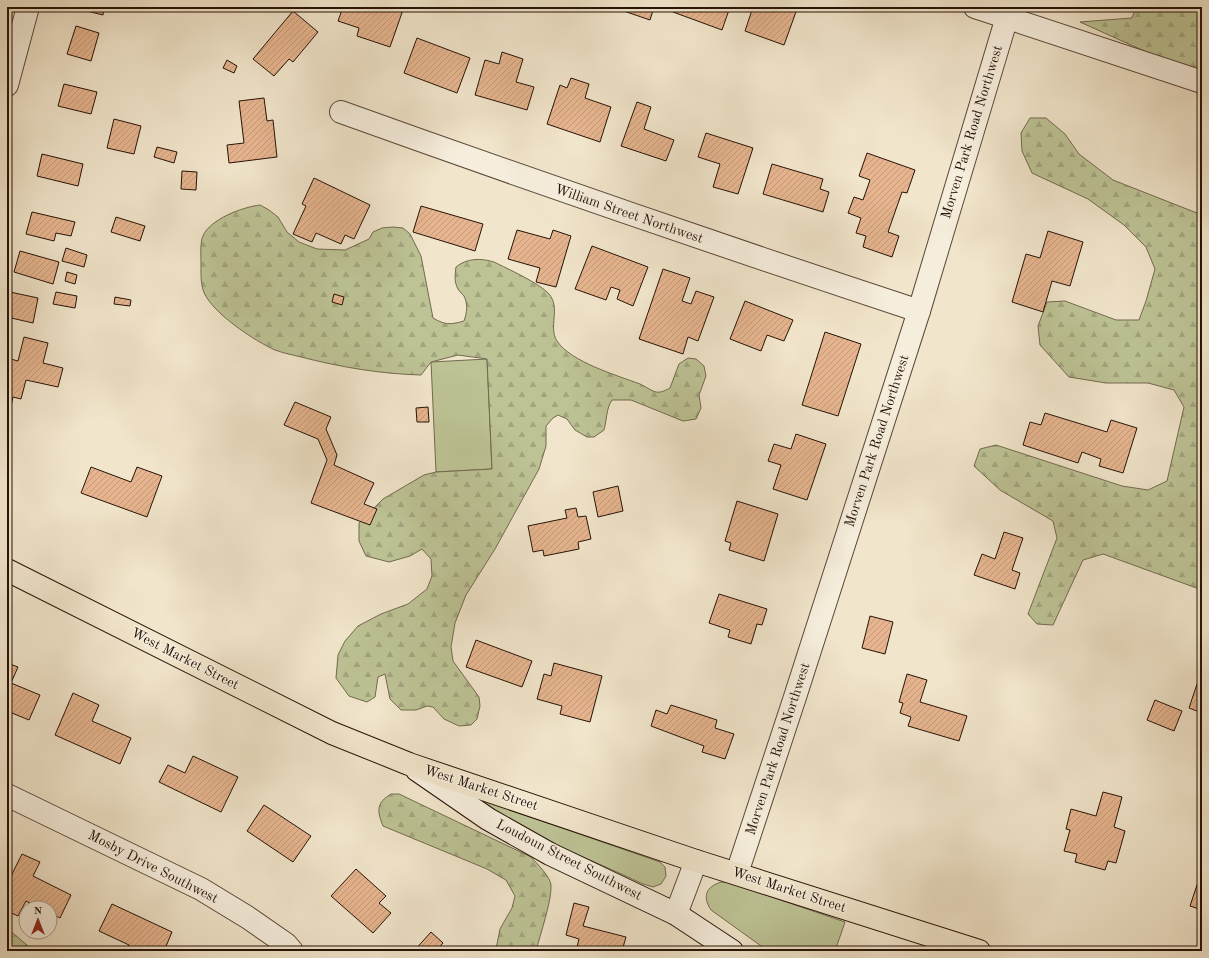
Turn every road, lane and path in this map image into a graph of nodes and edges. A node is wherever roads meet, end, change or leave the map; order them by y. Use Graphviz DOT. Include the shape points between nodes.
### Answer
graph roads {
  1 [pos="28,7"];
  2 [pos="975,7"];
  3 [pos="1008,12"];
  4 [pos="1202,82"];
  5 [pos="7,85"];
  6 [pos="341,112"];
  7 [pos="919,310"];
  8 [pos="7,570"];
  9 [pos="409,764"];
  10 [pos="7,795"];
  11 [pos="696,861"];
  12 [pos="737,873"];
  13 [pos="676,914"];
  14 [pos="726,949"];
  15 [pos="292,951"];
  16 [pos="979,951"];
  1 -- 5 [label="street"];
  2 -- 3 [label="street"];
  3 -- 4 [label="street"];
  3 -- 7 [label="street, Morven Park Road Northwest"];
  6 -- 7 [label="street, William Street Northwest" via="530,180"];
  7 -- 12 [label="street, Morven Park Road Northwest" via="796,697"];
  8 -- 9 [label="main road, West Market Street" via="332,733"];
  9 -- 11 [label="main road, West Market Street"];
  9 -- 13 [label="street, Loudoun Street Southwest" via="488,819 535,846"];
  10 -- 15 [label="street, Mosby Drive Southwest" via="201,889 247,916"];
  11 -- 12 [label="main road, West Market Street"];
  11 -- 13 [label="street"];
  12 -- 16 [label="main road, West Market Street"];
  13 -- 14 [label="street, Loudoun Street Southwest"];
}
